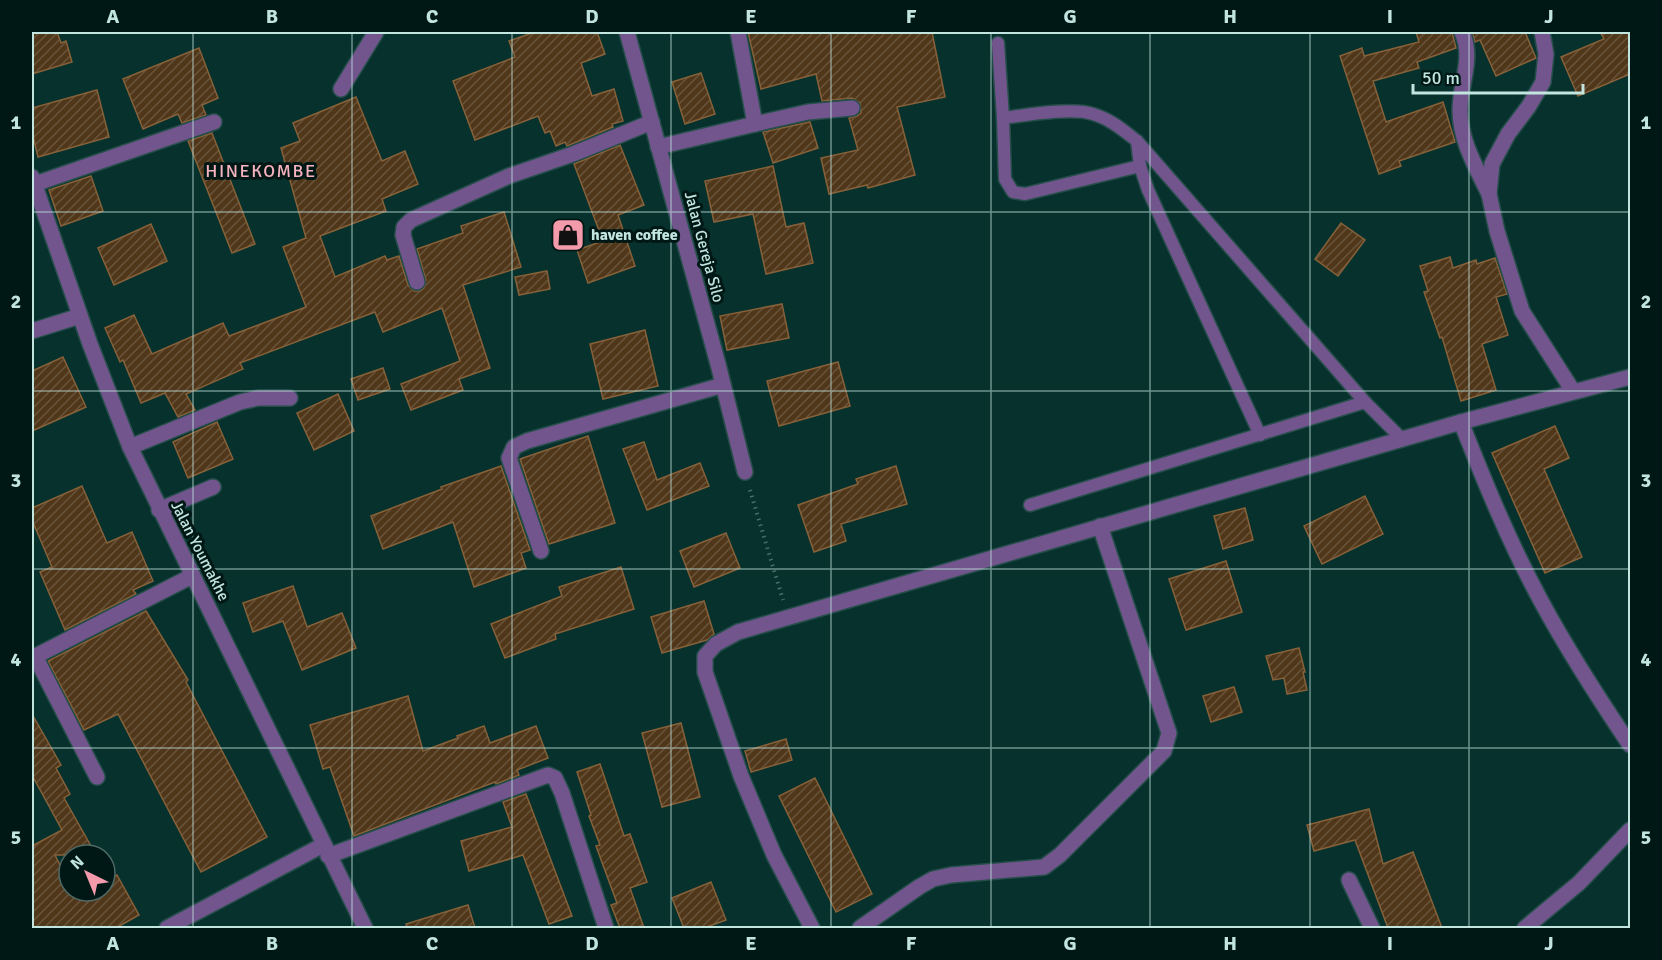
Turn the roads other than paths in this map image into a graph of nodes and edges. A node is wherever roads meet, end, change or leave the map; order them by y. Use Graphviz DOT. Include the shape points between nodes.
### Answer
graph roads {
  1 [pos="376,32"];
  2 [pos="627,32"];
  3 [pos="738,32"];
  4 [pos="1462,32"];
  5 [pos="1542,32"];
  6 [pos="998,44"];
  7 [pos="341,89"];
  8 [pos="852,108"];
  9 [pos="1003,118"];
  10 [pos="214,122"];
  11 [pos="652,122"];
  12 [pos="756,124"];
  13 [pos="1137,141"];
  14 [pos="658,147"];
  15 [pos="1140,166"];
  16 [pos="32,182"];
  17 [pos="1489,194"];
  18 [pos="417,282"];
  19 [pos="80,316"];
  20 [pos="32,331"];
  21 [pos="1630,376"];
  22 [pos="723,385"];
  23 [pos="1573,391"];
  24 [pos="290,398"];
  25 [pos="1365,402"];
  26 [pos="1461,422"];
  27 [pos="1260,435"];
  28 [pos="1408,438"];
  29 [pos="130,447"];
  30 [pos="745,472"];
  31 [pos="213,488"];
  32 [pos="1030,505"];
  33 [pos="159,510"];
  34 [pos="1101,526"];
  35 [pos="541,551"];
  36 [pos="192,576"];
  37 [pos="33,657"];
  38 [pos="1630,745"];
  39 [pos="98,777"];
  40 [pos="1630,831"];
  41 [pos="326,850"];
  42 [pos="1349,880"];
  43 [pos="166,928"];
  44 [pos="365,928"];
  45 [pos="606,928"];
  46 [pos="812,928"];
  47 [pos="860,928"];
  48 [pos="1372,928"];
  49 [pos="1525,928"];
  1 -- 7 [label="street"];
  2 -- 11 [label="street, Jalan Gereja Silo"];
  3 -- 12 [label="street"];
  4 -- 17 [label="street" via="1468,53 1461,95 1461,128"];
  5 -- 17 [label="street" via="1546,54 1543,82 1492,164"];
  6 -- 9 [label="lane"];
  8 -- 12 [label="street" via="808,112"];
  9 -- 13 [label="lane" via="1091,113 1113,122"];
  9 -- 15 [label="lane" via="1005,179 1013,192 1025,194"];
  10 -- 16 [label="street"];
  11 -- 14 [label="street, Jalan Gereja Silo"];
  11 -- 18 [label="street" via="508,176 411,220 402,235"];
  12 -- 14 [label="street"];
  13 -- 15 [label="lane"];
  13 -- 25 [label="lane"];
  14 -- 22 [label="street, Jalan Gereja Silo"];
  15 -- 27 [label="lane"];
  16 -- 19 [label="street, Jalan Youmakhe"];
  17 -- 23 [label="street" via="1522,311"];
  19 -- 20 [label="street"];
  19 -- 29 [label="street, Jalan Youmakhe"];
  21 -- 23 [label="street"];
  22 -- 30 [label="street, Jalan Gereja Silo"];
  22 -- 35 [label="street" via="514,447 509,458"];
  23 -- 26 [label="street"];
  24 -- 29 [label="street" via="240,402"];
  25 -- 27 [label="lane"];
  25 -- 28 [label="lane"];
  26 -- 28 [label="street"];
  26 -- 38 [label="street" via="1542,602"];
  27 -- 32 [label="lane"];
  28 -- 34 [label="street"];
  29 -- 33 [label="street, Jalan Youmakhe"];
  31 -- 33 [label="street"];
  33 -- 36 [label="street, Jalan Youmakhe"];
  34 -- 46 [label="street" via="738,632 716,644 705,656 705,672 745,786 774,855"];
  34 -- 47 [label="street" via="1169,733 1164,751 1044,867 933,879"];
  36 -- 37 [label="street"];
  36 -- 41 [label="street, Jalan Youmakhe"];
  37 -- 39 [label="street"];
  40 -- 49 [label="street" via="1579,883"];
  41 -- 43 [label="street"];
  41 -- 44 [label="street, Jalan Youmakhe"];
  41 -- 45 [label="street" via="548,775 555,778 562,793"];
  42 -- 48 [label="street"];
}
